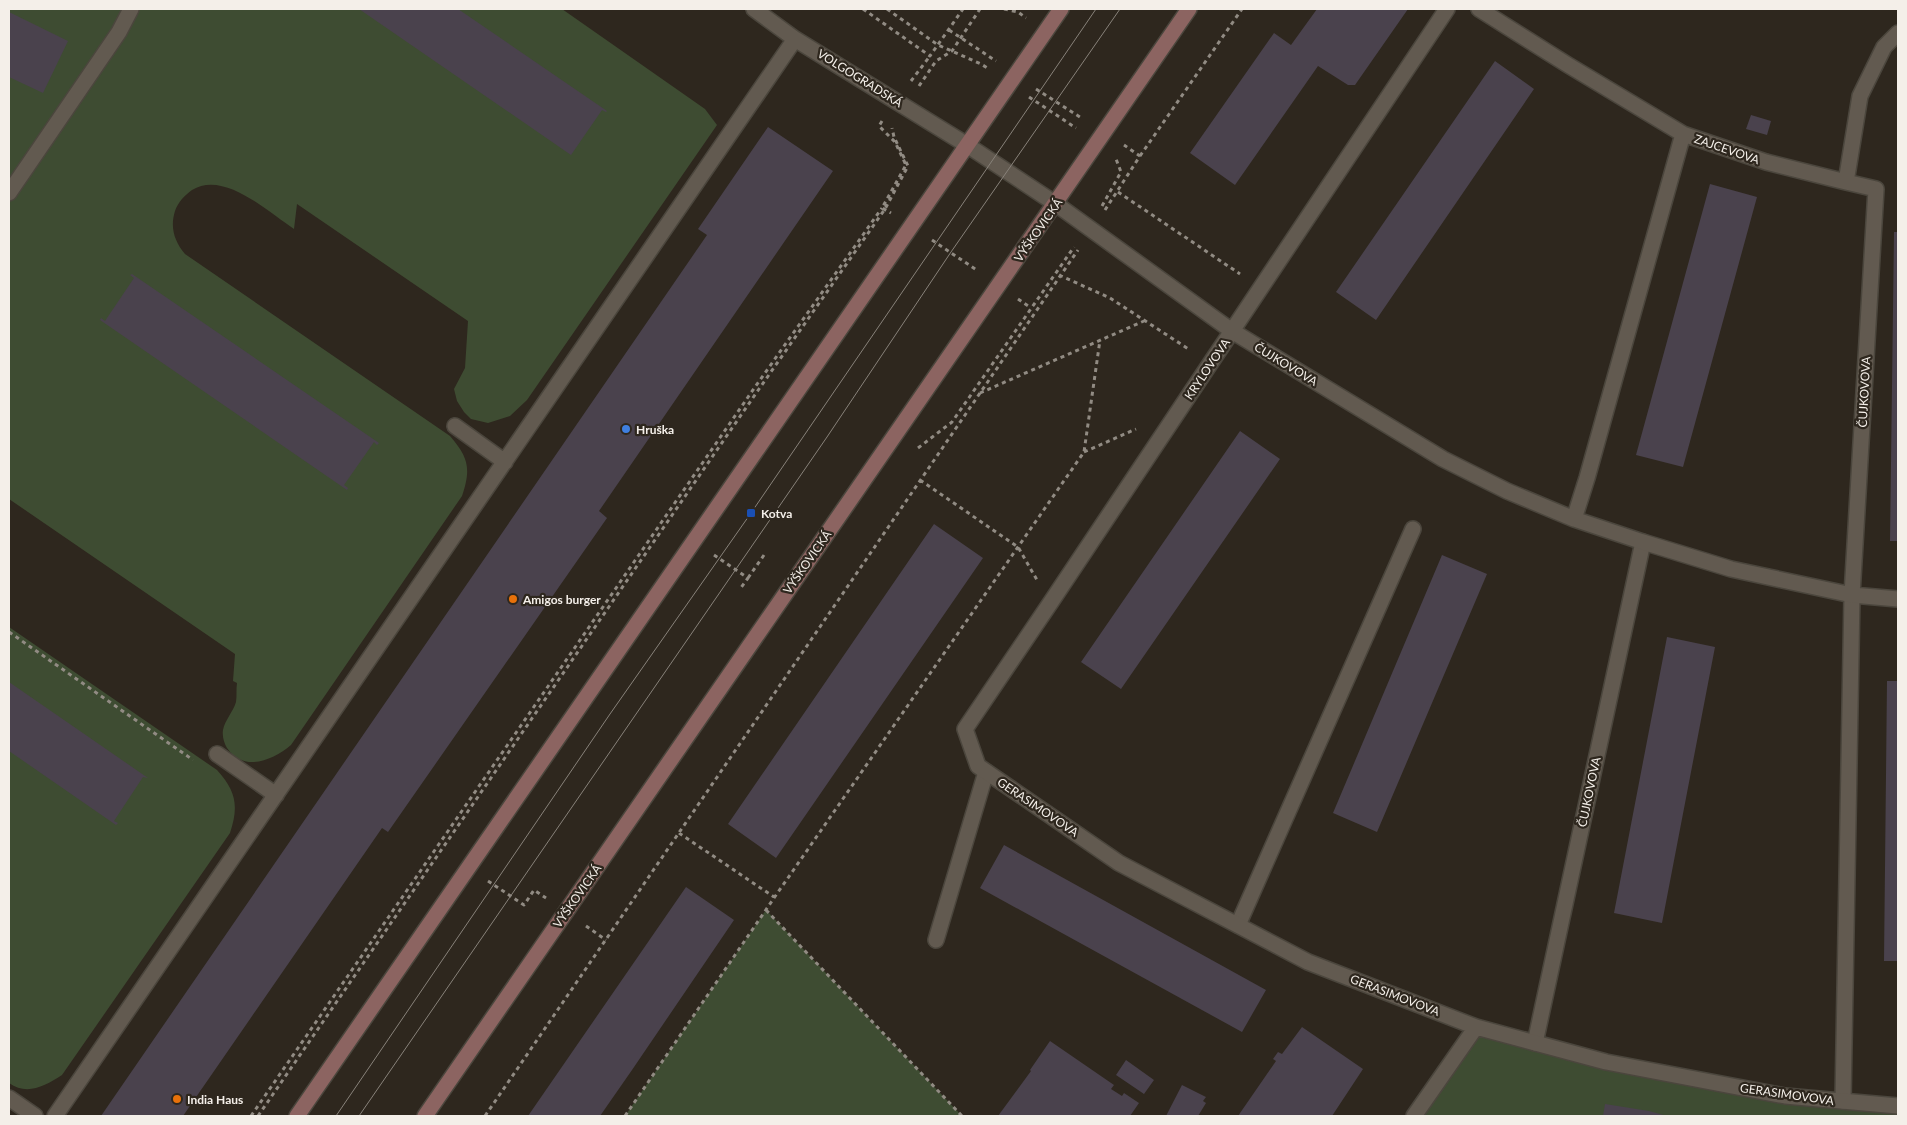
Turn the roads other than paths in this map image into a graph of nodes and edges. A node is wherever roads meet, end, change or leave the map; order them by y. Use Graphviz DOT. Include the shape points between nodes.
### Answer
graph roads {
  1 [pos="131,9"];
  2 [pos="754,9"];
  3 [pos="1061,9"];
  4 [pos="1190,9"];
  5 [pos="1447,9"];
  6 [pos="1479,9"];
  7 [pos="1898,33"];
  8 [pos="796,39"];
  9 [pos="1684,134"];
  10 [pos="967,145"];
  11 [pos="1846,182"];
  12 [pos="1876,189"];
  13 [pos="9,193"];
  14 [pos="1056,204"];
  15 [pos="1232,331"];
  16 [pos="455,426"];
  17 [pos="505,462"];
  18 [pos="1574,519"];
  19 [pos="1413,529"];
  20 [pos="1643,542"];
  21 [pos="1852,595"];
  22 [pos="1898,599"];
  23 [pos="965,729"];
  24 [pos="217,754"];
  25 [pos="986,772"];
  26 [pos="276,795"];
  27 [pos="1238,925"];
  28 [pos="936,940"];
  29 [pos="1476,1027"];
  30 [pos="1535,1043"];
  31 [pos="9,1098"];
  32 [pos="1843,1101"];
  33 [pos="1898,1106"];
  34 [pos="35,1116"];
  35 [pos="55,1116"];
  36 [pos="297,1116"];
  37 [pos="425,1116"];
  38 [pos="1414,1116"];
  1 -- 13 [label="street" via="119,32"];
  2 -- 8 [label="street, VOLGOGRADSKÁ"];
  3 -- 10 [label="street"];
  4 -- 14 [label="street, VÝŠKOVICKÁ"];
  5 -- 15 [label="street, KRYLOVOVA"];
  6 -- 9 [label="street, ZAJCEVOVA"];
  7 -- 11 [label="street" via="1884,46 1860,96"];
  8 -- 10 [label="street, VOLGOGRADSKÁ"];
  8 -- 17 [label="street"];
  9 -- 11 [label="street, ZAJCEVOVA" via="1766,162"];
  9 -- 18 [label="street"];
  10 -- 14 [label="street, ČUJKOVOVA"];
  10 -- 36 [label="street"];
  11 -- 12 [label="street, ZAJCEVOVA"];
  12 -- 21 [label="street, ČUJKOVOVA"];
  14 -- 15 [label="street, ČUJKOVOVA"];
  14 -- 37 [label="street, VÝŠKOVICKÁ"];
  15 -- 18 [label="street, ČUJKOVOVA" via="1443,459"];
  15 -- 23 [label="street, KRYLOVOVA"];
  16 -- 17 [label="street"];
  17 -- 26 [label="street"];
  18 -- 20 [label="street, ČUJKOVOVA"];
  19 -- 27 [label="street"];
  20 -- 21 [label="street, ČUJKOVOVA" via="1731,569"];
  20 -- 30 [label="street, ČUJKOVOVA"];
  21 -- 22 [label="street, ČUJKOVOVA"];
  21 -- 32 [label="street, ČUJKOVOVA"];
  23 -- 25 [label="street, GERASIMOVOVA" via="978,766"];
  24 -- 26 [label="street"];
  25 -- 27 [label="street, GERASIMOVOVA" via="1119,863"];
  25 -- 28 [label="street"];
  26 -- 35 [label="street"];
  27 -- 29 [label="street, GERASIMOVOVA" via="1308,962"];
  29 -- 30 [label="street, GERASIMOVOVA"];
  29 -- 38 [label="street"];
  30 -- 32 [label="street, GERASIMOVOVA" via="1606,1062 1785,1096"];
  31 -- 34 [label="street"];
  32 -- 33 [label="street, GERASIMOVOVA"];
}
